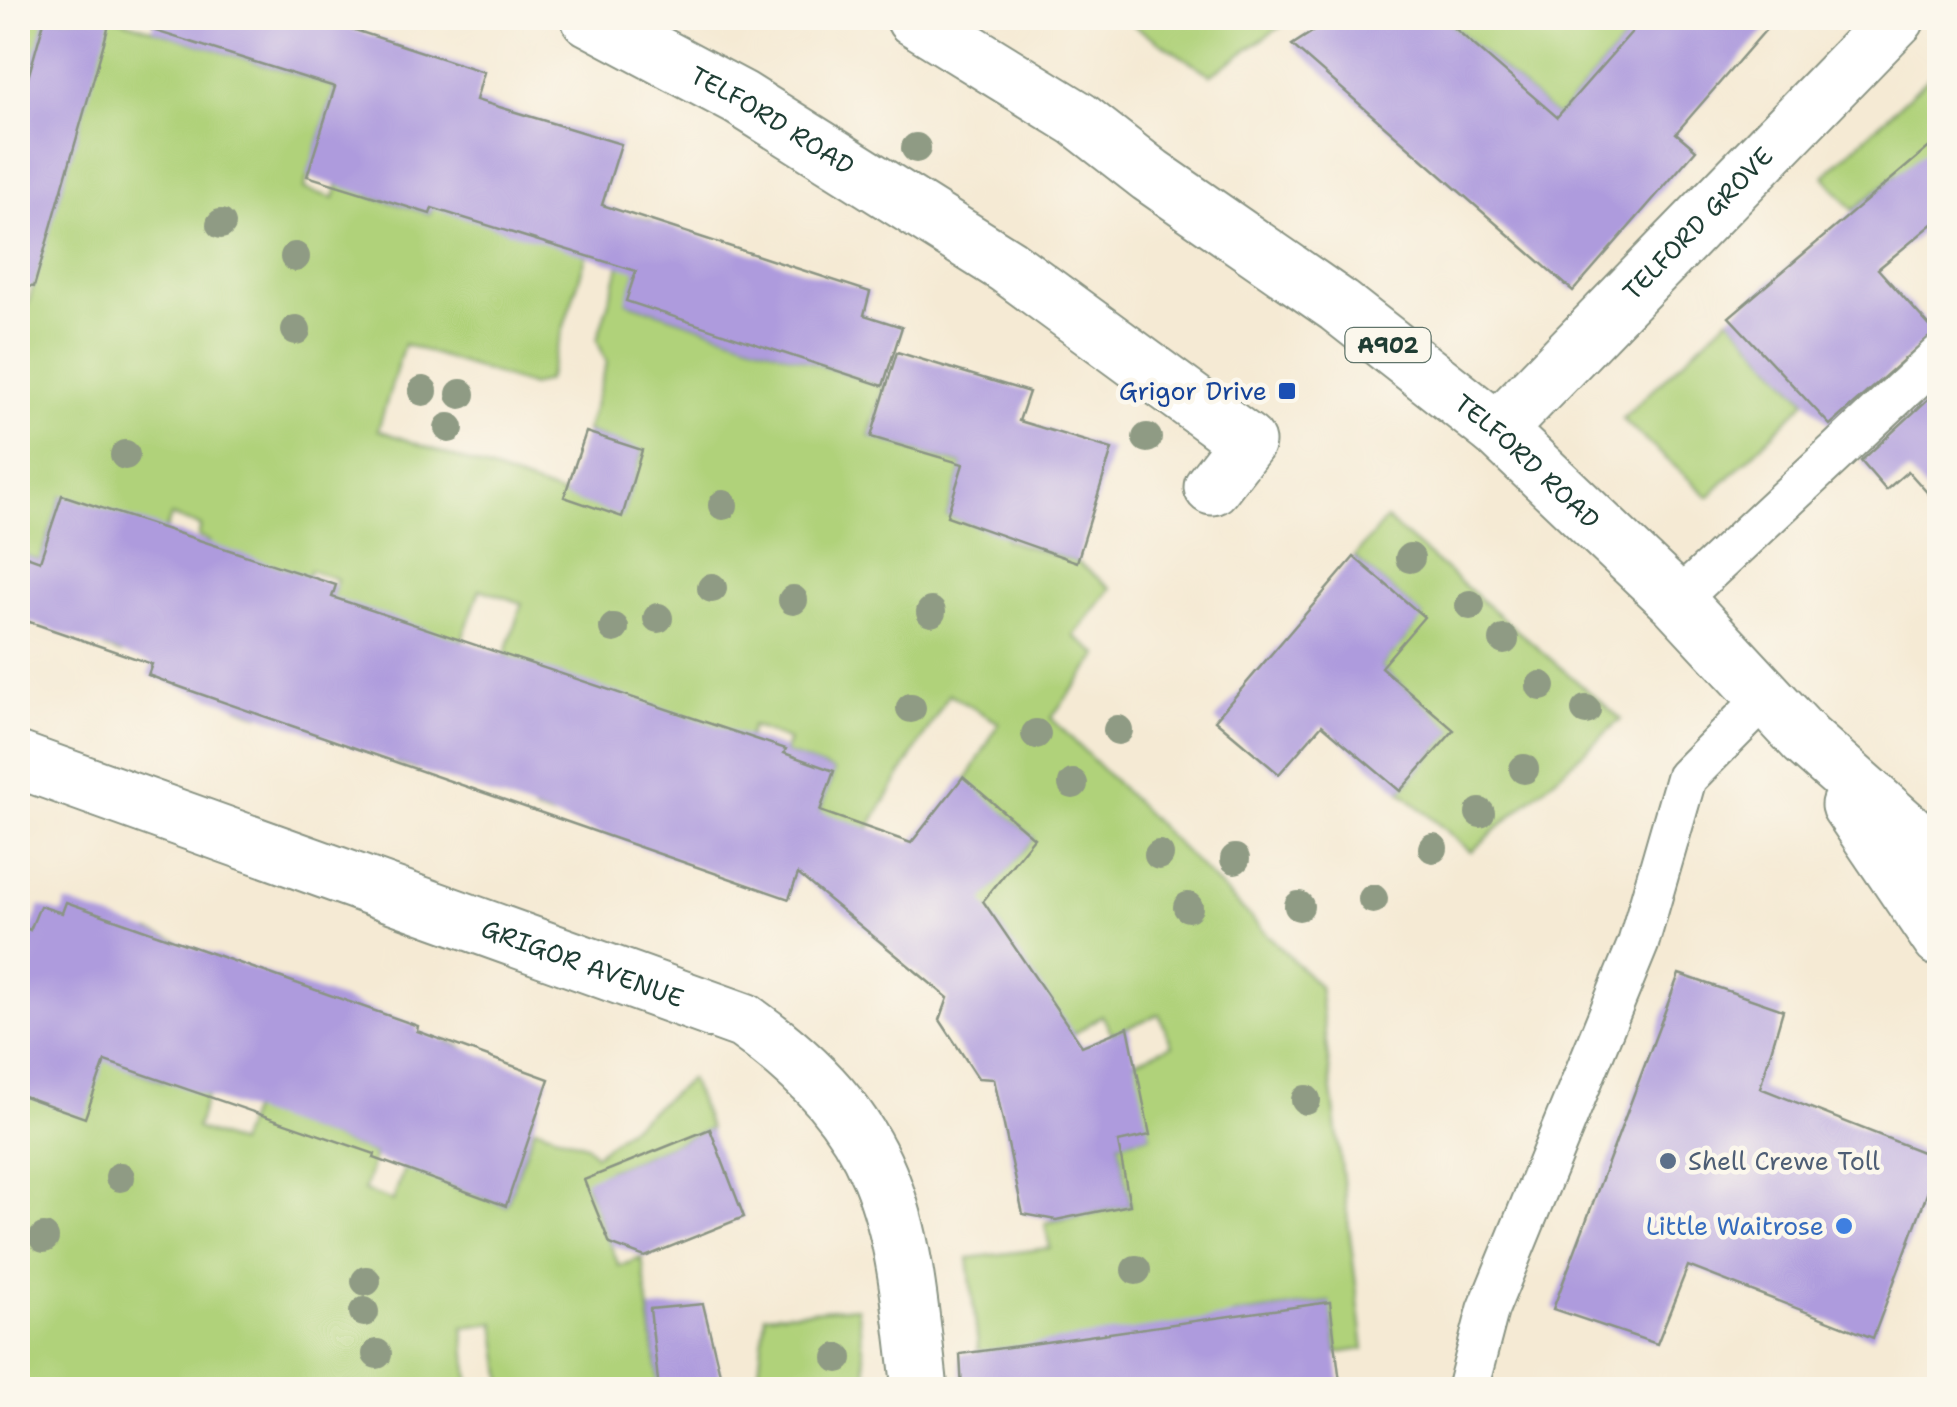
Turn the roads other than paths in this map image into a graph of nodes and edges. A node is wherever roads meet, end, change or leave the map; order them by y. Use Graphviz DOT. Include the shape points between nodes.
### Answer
graph roads {
  1 [pos="589,18"];
  2 [pos="914,18"];
  3 [pos="1897,18"];
  4 [pos="1940,356"];
  5 [pos="1497,430"];
  6 [pos="1212,487"];
  7 [pos="1677,601"];
  8 [pos="1767,696"];
  9 [pos="1806,740"];
  10 [pos="18,760"];
  11 [pos="1940,859"];
  12 [pos="1940,939"];
  13 [pos="920,1390"];
  14 [pos="1467,1390"];
  1 -- 6 [label="street, TELFORD ROAD" via="740,98 1007,266 1247,442"];
  2 -- 5 [label="street, TELFORD ROAD / A902" via="1078,119 1339,306"];
  3 -- 5 [label="street, TELFORD GROVE"];
  4 -- 7 [label="lane"];
  5 -- 7 [label="street, TELFORD ROAD / A902"];
  7 -- 8 [label="street, TELFORD ROAD / A902"];
  8 -- 9 [label="street, TELFORD ROAD / A902"];
  8 -- 14 [label="lane" via="1686,778 1638,944 1488,1310"];
  9 -- 11 [label="street, TELFORD ROAD"];
  9 -- 12 [label="street, TELFORD ROAD"];
  10 -- 13 [label="street, GRIGOR AVENUE" via="757,1030 837,1103 877,1169 901,1238"];
}
